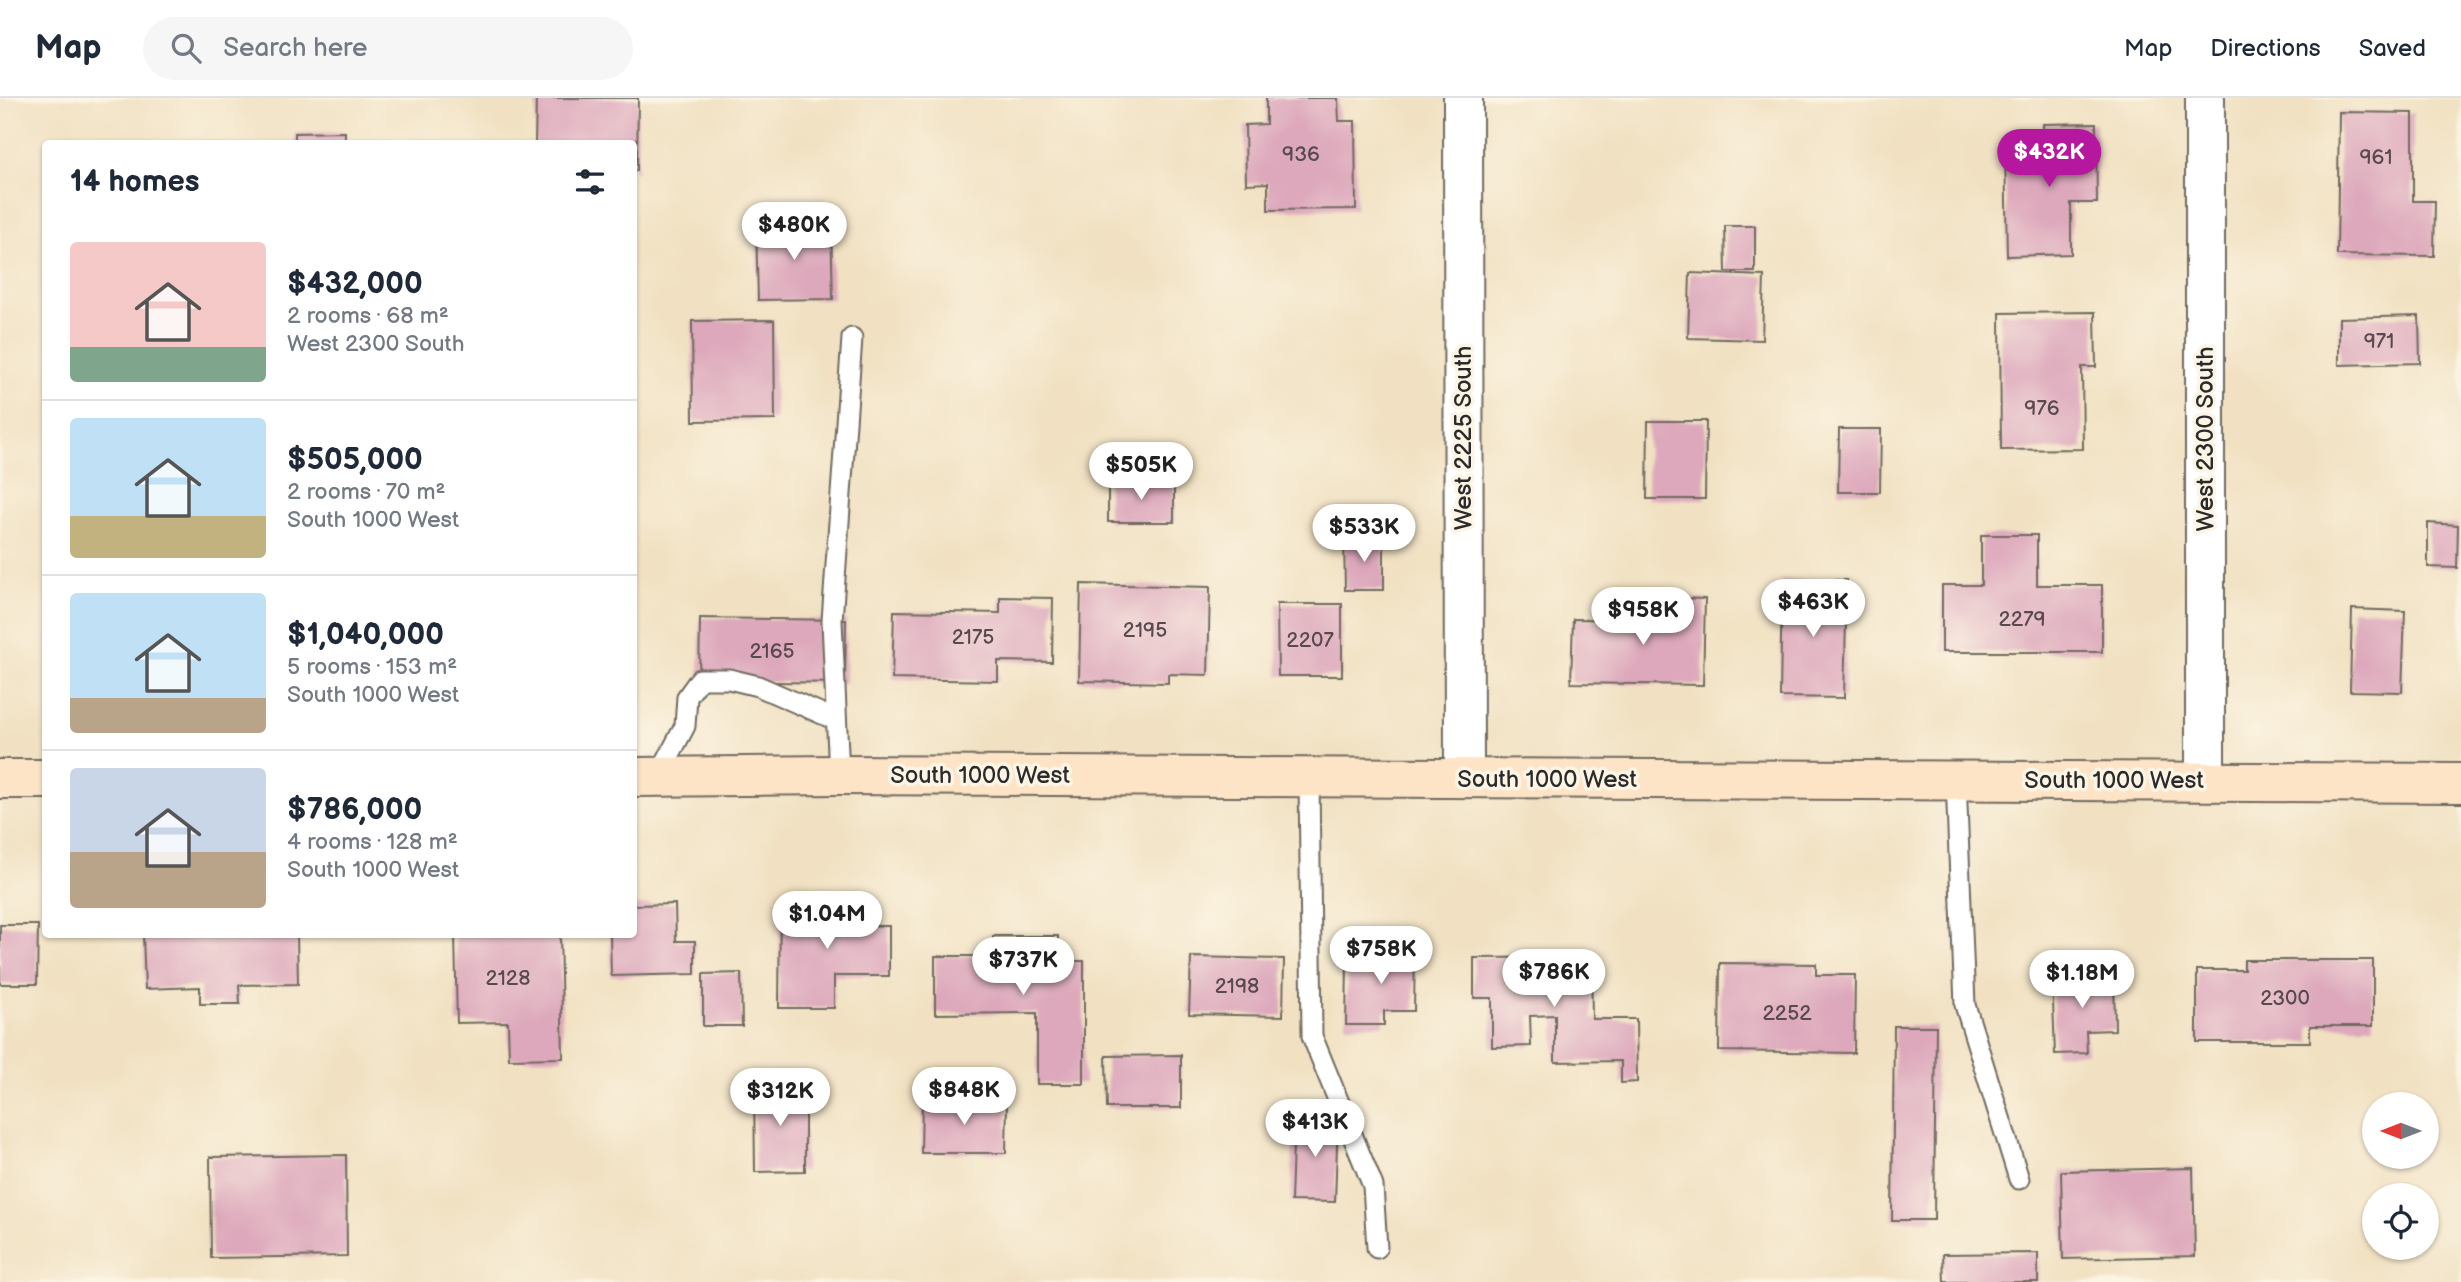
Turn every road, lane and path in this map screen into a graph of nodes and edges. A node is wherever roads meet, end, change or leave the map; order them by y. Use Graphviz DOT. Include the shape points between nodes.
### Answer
graph roads {
  1 [pos="1462,98"];
  2 [pos="2205,98"];
  3 [pos="852,338"];
  4 [pos="836,720"];
  5 [pos="839,775"];
  6 [pos="646,777"];
  7 [pos="1309,777"];
  8 [pos="1464,778"];
  9 [pos="0,779"];
  10 [pos="42,779"];
  11 [pos="1956,779"];
  12 [pos="2205,780"];
  13 [pos="2461,783"];
  14 [pos="2019,1179"];
  15 [pos="1377,1248"];
  1 -- 8 [label="street, West 2225 South"];
  2 -- 12 [label="street, West 2300 South"];
  3 -- 4 [label="lane" via="832,621"];
  4 -- 5 [label="lane"];
  4 -- 6 [label="lane" via="758,686 700,679 687,697 685,726"];
  5 -- 6 [label="main road, South 1000 West"];
  5 -- 7 [label="main road, South 1000 West"];
  7 -- 8 [label="main road, South 1000 West"];
  7 -- 15 [label="lane" via="1312,1036 1373,1186"];
  8 -- 11 [label="main road, South 1000 West"];
  9 -- 10 [label="main road"];
  11 -- 12 [label="main road, South 1000 West"];
  11 -- 14 [label="lane" via="1965,1005"];
  12 -- 13 [label="main road, South 1000 West"];
}
